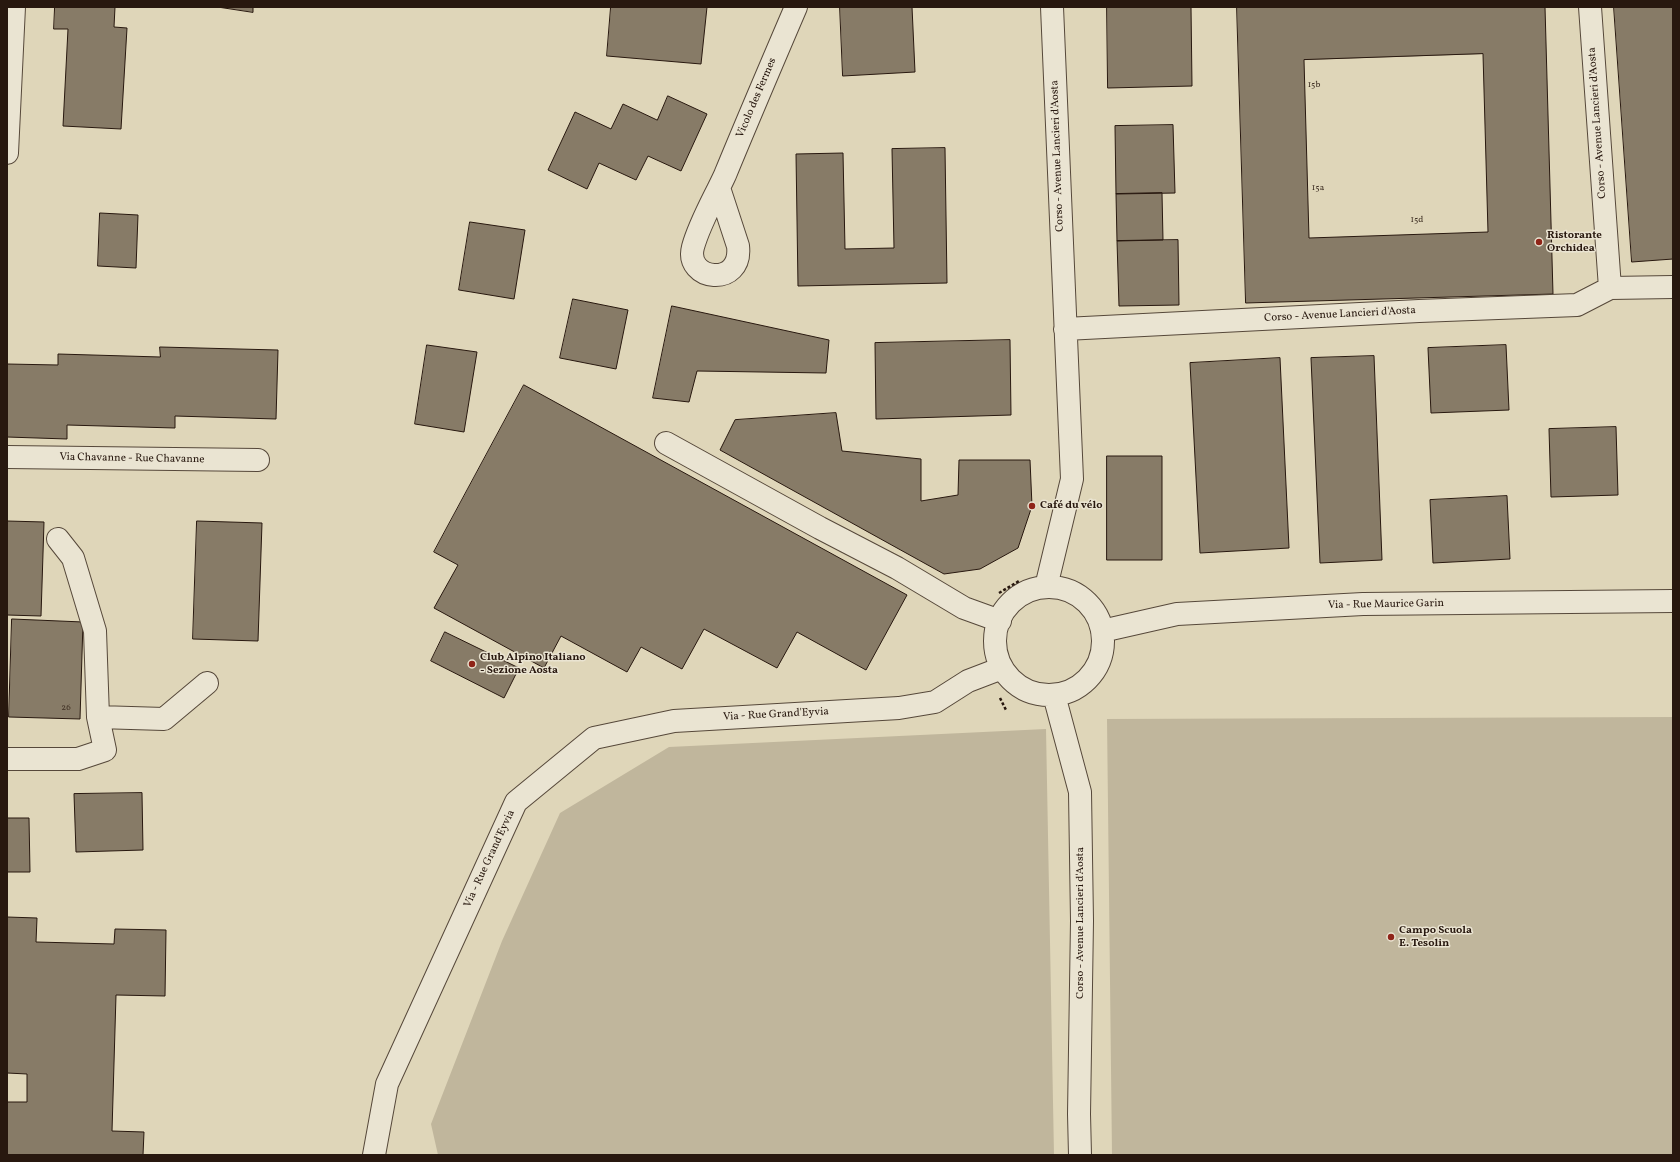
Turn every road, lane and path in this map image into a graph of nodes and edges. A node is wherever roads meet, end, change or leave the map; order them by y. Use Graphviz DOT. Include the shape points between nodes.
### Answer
graph roads {
  1 [pos="14,7"];
  2 [pos="796,7"];
  3 [pos="1052,7"];
  4 [pos="1590,7"];
  5 [pos="7,153"];
  6 [pos="719,188"];
  7 [pos="1673,287"];
  8 [pos="1610,288"];
  9 [pos="1065,329"];
  10 [pos="666,443"];
  11 [pos="7,457"];
  12 [pos="258,460"];
  13 [pos="58,539"];
  14 [pos="1046,587"];
  15 [pos="1673,601"];
  16 [pos="1000,621"];
  17 [pos="1102,631"];
  18 [pos="1002,668"];
  19 [pos="207,683"];
  20 [pos="1054,695"];
  21 [pos="98,717"];
  22 [pos="7,759"];
  23 [pos="374,1155"];
  24 [pos="1080,1155"];
  1 -- 5 [label="street"];
  2 -- 6 [label="street, Vicolo des Fermes"];
  3 -- 9 [label="street, Corso - Avenue Lancieri d'Aosta"];
  4 -- 8 [label="street, Corso - Avenue Lancieri d'Aosta"];
  7 -- 8 [label="street, Corso - Avenue Lancieri d'Aosta"];
  8 -- 9 [label="street, Corso - Avenue Lancieri d'Aosta" via="1577,306 1419,311"];
  9 -- 14 [label="street, Corso - Avenue Lancieri d'Aosta" via="1072,479"];
  10 -- 16 [label="street" via="897,568 964,608"];
  11 -- 12 [label="street, Via Chavanne - Rue Chavanne"];
  13 -- 21 [label="street" via="73,558 96,631"];
  14 -- 16 [label="street" via="1031,590 1015,599"];
  14 -- 17 [label="street" via="1072,592 1083,599 1093,609"];
  15 -- 17 [label="street, Via - Rue Maurice Garin" via="1364,604 1177,614"];
  16 -- 18 [label="street" via="995,640"];
  17 -- 20 [label="street" via="1103,650 1088,679 1076,688"];
  18 -- 20 [label="street" via="1024,689 1037,694"];
  18 -- 23 [label="street, Via - Rue Grand'Eyvia" via="968,681 935,702 899,708 674,721 594,738 516,802 387,1084"];
  19 -- 21 [label="street" via="164,719"];
  20 -- 24 [label="street, Corso - Avenue Lancieri d'Aosta" via="1080,792"];
  21 -- 22 [label="street" via="105,750 78,759"];
}
